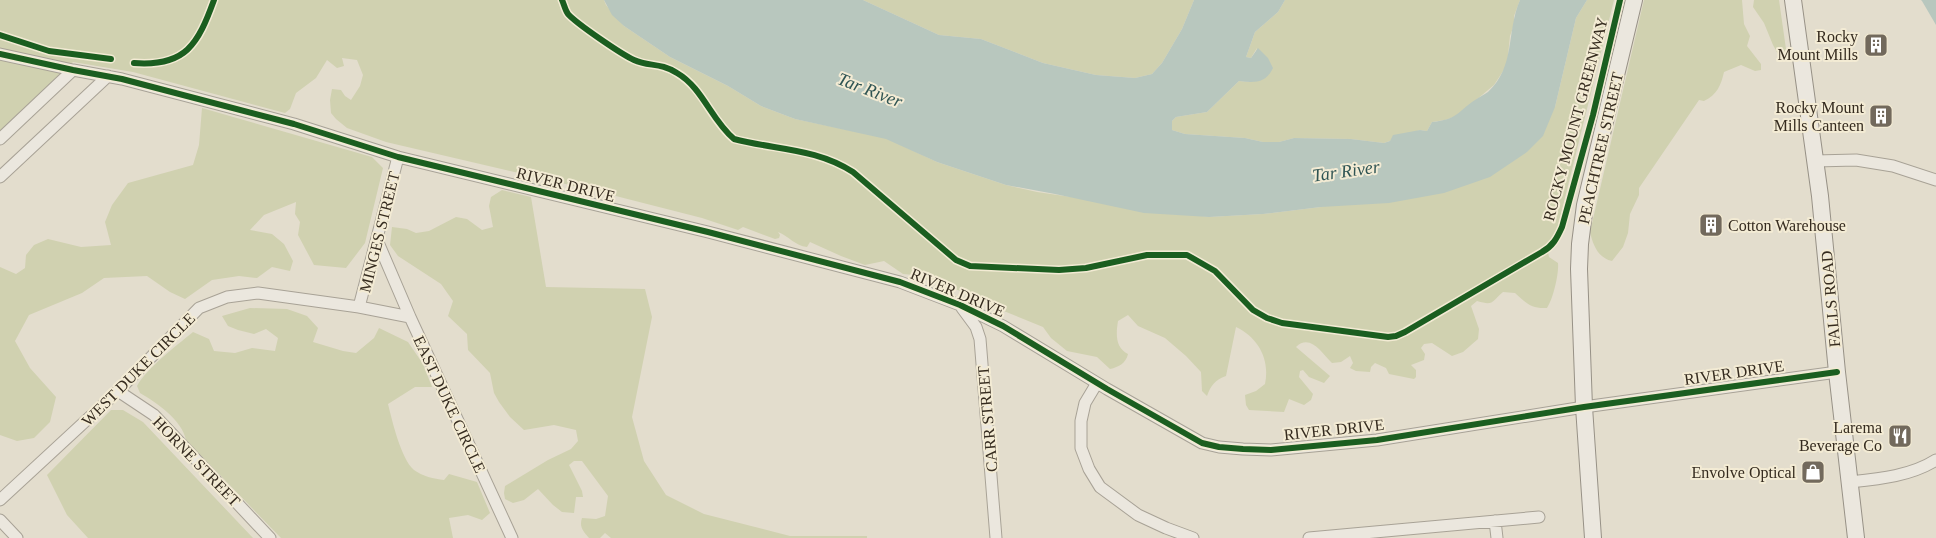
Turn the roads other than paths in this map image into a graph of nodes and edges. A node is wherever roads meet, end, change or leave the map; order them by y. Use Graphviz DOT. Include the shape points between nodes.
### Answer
graph roads {
  1 [pos="1634,0"];
  2 [pos="1793,0"];
  3 [pos="0,54"];
  4 [pos="73,70"];
  5 [pos="108,76"];
  6 [pos="0,139"];
  7 [pos="398,157"];
  8 [pos="1815,161"];
  9 [pos="0,177"];
  10 [pos="1936,180"];
  11 [pos="377,240"];
  12 [pos="960,305"];
  13 [pos="359,307"];
  14 [pos="410,317"];
  15 [pos="1837,372"];
  16 [pos="1096,383"];
  17 [pos="118,391"];
  18 [pos="1584,407"];
  19 [pos="1936,460"];
  20 [pos="1850,482"];
  21 [pos="0,500"];
  22 [pos="1538,517"];
  23 [pos="0,520"];
  24 [pos="1495,521"];
  25 [pos="17,538"];
  26 [pos="270,538"];
  27 [pos="512,538"];
  28 [pos="996,538"];
  29 [pos="1193,538"];
  30 [pos="1309,538"];
  31 [pos="1497,538"];
  32 [pos="1593,538"];
  33 [pos="1856,538"];
  1 -- 18 [label="main road, PEACHTREE STREET" via="1585,206 1580,244 1578,269"];
  2 -- 8 [label="main road, FALLS ROAD"];
  3 -- 4 [label="street, RIVER DRIVE"];
  4 -- 5 [label="street, RIVER DRIVE"];
  4 -- 6 [label="street"];
  5 -- 7 [label="street, RIVER DRIVE" via="294,124"];
  5 -- 9 [label="street"];
  7 -- 11 [label="street, MINGES STREET"];
  7 -- 12 [label="street, RIVER DRIVE" via="900,282"];
  8 -- 10 [label="street" via="1856,160 1893,166"];
  8 -- 15 [label="main road, FALLS ROAD"];
  11 -- 13 [label="street, MINGES STREET"];
  11 -- 14 [label="street"];
  12 -- 16 [label="street, RIVER DRIVE" via="1003,326"];
  12 -- 28 [label="street, CARR STREET" via="976,327 980,339"];
  13 -- 14 [label="street, EAST DUKE CIRCLE"];
  13 -- 17 [label="street, WEST DUKE CIRCLE" via="258,293 227,296 199,308"];
  14 -- 27 [label="street, EAST DUKE CIRCLE"];
  15 -- 18 [label="street, RIVER DRIVE"];
  15 -- 20 [label="main road, FALLS ROAD"];
  16 -- 18 [label="street, RIVER DRIVE" via="1202,443 1243,450 1378,440"];
  16 -- 29 [label="street" via="1085,403 1081,448 1100,487 1138,515"];
  17 -- 21 [label="street, WEST DUKE CIRCLE"];
  17 -- 26 [label="street, HORNE STREET" via="154,414"];
  18 -- 32 [label="main road, PEACHTREE STREET"];
  19 -- 20 [label="street" via="1887,478"];
  20 -- 33 [label="main road, FALLS ROAD"];
  22 -- 24 [label="street"];
  23 -- 25 [label="street"];
  24 -- 30 [label="street"];
  24 -- 31 [label="street"];
}
